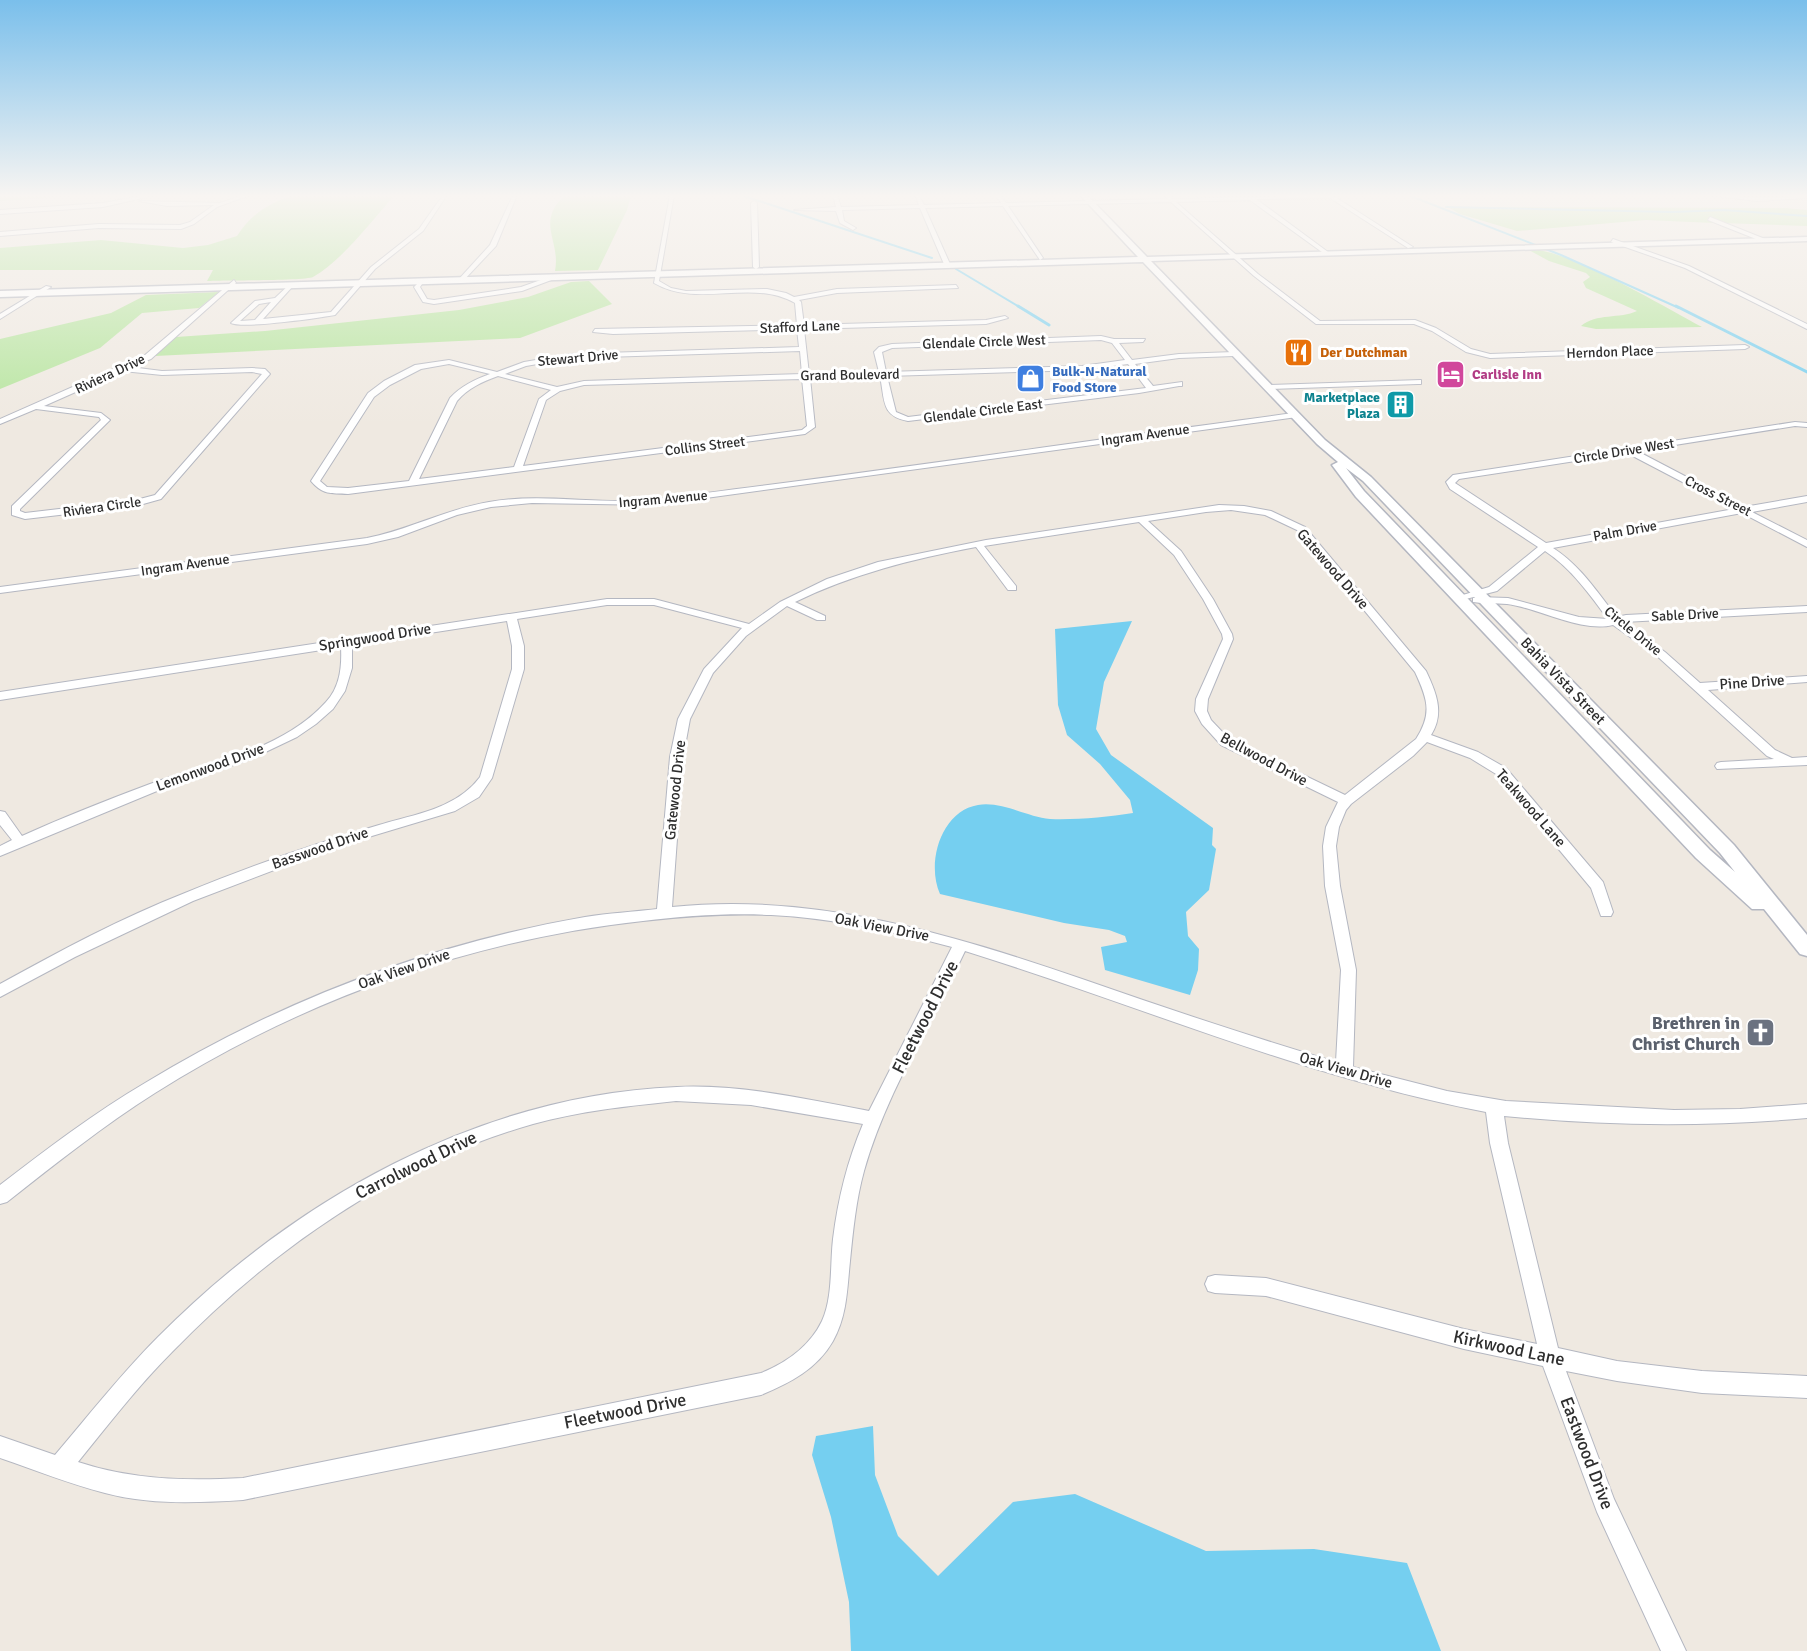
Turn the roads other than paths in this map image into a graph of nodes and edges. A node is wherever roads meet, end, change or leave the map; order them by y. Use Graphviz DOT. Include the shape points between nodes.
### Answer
graph roads {
  1 [pos="370,272"];
  2 [pos="468,272"];
  3 [pos="680,272"];
  4 [pos="1156,272"];
  5 [pos="1253,272"];
  6 [pos="1697,272"];
  7 [pos="656,273"];
  8 [pos="463,278"];
  9 [pos="552,278"];
  10 [pos="361,281"];
  11 [pos="422,282"];
  12 [pos="231,285"];
  13 [pos="291,285"];
  14 [pos="956,287"];
  15 [pos="48,288"];
  16 [pos="0,289"];
  17 [pos="39,293"];
  18 [pos="0,294"];
  19 [pos="794,299"];
  20 [pos="277,300"];
  21 [pos="0,317"];
  22 [pos="1005,318"];
  23 [pos="257,322"];
  24 [pos="802,327"];
  25 [pos="1807,327"];
  26 [pos="595,331"];
  27 [pos="1114,340"];
  28 [pos="1143,340"];
  29 [pos="1745,347"];
  30 [pos="804,349"];
  31 [pos="1234,354"];
  32 [pos="1131,362"];
  33 [pos="399,363"];
  34 [pos="418,367"];
  35 [pos="124,369"];
  36 [pos="498,374"];
  37 [pos="883,374"];
  38 [pos="806,375"];
  39 [pos="1418,382"];
  40 [pos="1179,384"];
  41 [pos="1267,387"];
  42 [pos="557,389"];
  43 [pos="1151,389"];
  44 [pos="37,407"];
  45 [pos="1294,415"];
  46 [pos="0,422"];
  47 [pos="1804,425"];
  48 [pos="1321,442"];
  49 [pos="1628,450"];
  50 [pos="518,469"];
  51 [pos="413,482"];
  52 [pos="1450,482"];
  53 [pos="1807,499"];
  54 [pos="1745,510"];
  55 [pos="1141,519"];
  56 [pos="978,544"];
  57 [pos="1807,544"];
  58 [pos="1545,546"];
  59 [pos="1012,588"];
  60 [pos="0,590"];
  61 [pos="1481,597"];
  62 [pos="1458,598"];
  63 [pos="788,603"];
  64 [pos="1807,609"];
  65 [pos="512,616"];
  66 [pos="821,618"];
  67 [pos="1614,620"];
  68 [pos="749,627"];
  69 [pos="346,642"];
  70 [pos="1807,679"];
  71 [pos="1697,687"];
  72 [pos="0,696"];
  73 [pos="1425,737"];
  74 [pos="1788,761"];
  75 [pos="1807,761"];
  76 [pos="1721,766"];
  77 [pos="1347,801"];
  78 [pos="0,815"];
  79 [pos="20,842"];
  80 [pos="0,851"];
  81 [pos="1606,912"];
  82 [pos="664,913"];
  83 [pos="1792,932"];
  84 [pos="961,944"];
  85 [pos="1807,949"];
  86 [pos="0,991"];
  87 [pos="1344,1070"];
  88 [pos="1494,1106"];
  89 [pos="1807,1111"];
  90 [pos="873,1119"];
  91 [pos="0,1196"];
  92 [pos="1215,1284"];
  93 [pos="1550,1357"];
  94 [pos="1807,1387"];
  95 [pos="0,1447"];
  96 [pos="61,1466"];
  97 [pos="1674,1651"];
  1 -- 10 [label="street"];
  2 -- 8 [label="street"];
  3 -- 7 [label="main road"];
  4 -- 31 [label="main road, Bahia Vista Street"];
  5 -- 29 [label="street, Herndon Place" via="1318,323 1414,322 1476,354"];
  6 -- 25 [label="street"];
  7 -- 8 [label="main road"];
  7 -- 9 [label="main road"];
  7 -- 19 [label="street" via="657,284 674,291 763,292"];
  8 -- 9 [label="main road"];
  8 -- 10 [label="main road"];
  8 -- 11 [label="main road"];
  9 -- 11 [label="street" via="522,290 434,302 425,301 417,287"];
  10 -- 11 [label="main road"];
  10 -- 12 [label="main road"];
  10 -- 13 [label="main road"];
  10 -- 23 [label="street" via="333,314"];
  12 -- 13 [label="main road"];
  12 -- 15 [label="main road"];
  12 -- 17 [label="main road"];
  12 -- 35 [label="street, Riviera Drive" via="153,354"];
  13 -- 20 [label="street"];
  14 -- 19 [label="street" via="831,292"];
  15 -- 16 [label="main road"];
  15 -- 17 [label="street"];
  17 -- 18 [label="main road"];
  17 -- 21 [label="street"];
  19 -- 24 [label="street, Collins Street" via="799,304"];
  20 -- 23 [label="street"];
  20 -- 23 [label="street" via="257,302 234,322"];
  22 -- 24 [label="street, Stafford Lane" via="986,322"];
  24 -- 26 [label="street, Stafford Lane"];
  24 -- 30 [label="street, Collins Street"];
  27 -- 28 [label="street, Glendale Circle West"];
  27 -- 32 [label="street"];
  27 -- 37 [label="street, Glendale Circle West" via="886,347 878,352"];
  30 -- 36 [label="street, Stewart Drive" via="563,357 533,361"];
  30 -- 38 [label="street, Collins Street"];
  31 -- 32 [label="street, Grand Boulevard"];
  31 -- 41 [label="main road, Bahia Vista Street"];
  32 -- 37 [label="street, Grand Boulevard" via="1082,368"];
  32 -- 43 [label="street"];
  33 -- 34 [label="street"];
  34 -- 36 [label="street" via="449,362"];
  34 -- 51 [label="street, Collins Street" via="387,383 365,402 315,482 333,491"];
  35 -- 44 [label="street, Riviera Drive"];
  35 -- 44 [label="street, Riviera Circle" via="162,373 252,370 266,375 158,497 25,516 15,513 15,508 106,420 100,415"];
  36 -- 42 [label="street"];
  36 -- 51 [label="street, Stewart Drive" via="474,383 456,396"];
  37 -- 38 [label="street, Grand Boulevard"];
  37 -- 43 [label="street, Glendale Circle East" via="892,413 908,419"];
  38 -- 42 [label="street, Grand Boulevard" via="597,382"];
  38 -- 50 [label="street, Collins Street" via="811,427 805,432"];
  39 -- 41 [label="street"];
  40 -- 43 [label="street, Glendale Circle East"];
  41 -- 45 [label="main road, Bahia Vista Street"];
  42 -- 50 [label="street" via="541,401"];
  44 -- 46 [label="street, Riviera Drive"];
  45 -- 48 [label="main road, Bahia Vista Street"];
  45 -- 60 [label="street, Ingram Avenue" via="655,502 504,502 463,510 395,535 350,544"];
  47 -- 49 [label="street, Circle Drive West"];
  48 -- 61 [label="main road, Bahia Vista Street" via="1367,479"];
  48 -- 62 [label="main road, Bahia Vista Street" via="1360,494"];
  49 -- 52 [label="street, Circle Drive West" via="1456,477"];
  49 -- 54 [label="street, Cross Street"];
  50 -- 51 [label="street, Collins Street"];
  52 -- 58 [label="street, Circle Drive"];
  53 -- 54 [label="street, Palm Drive"];
  54 -- 57 [label="street, Cross Street"];
  54 -- 58 [label="street, Palm Drive"];
  55 -- 56 [label="street, Gatewood Drive"];
  55 -- 73 [label="street, Gatewood Drive" via="1239,507 1274,514 1302,529 1426,682 1435,708"];
  55 -- 77 [label="street, Bellwood Drive" via="1178,553 1227,634 1202,699 1201,711 1206,721 1225,742"];
  56 -- 59 [label="street"];
  56 -- 63 [label="street, Gatewood Drive" via="869,567"];
  58 -- 61 [label="street, Palm Drive"];
  58 -- 67 [label="street, Circle Drive" via="1576,571"];
  61 -- 62 [label="street, Sable Drive"];
  61 -- 67 [label="street, Sable Drive" via="1579,620"];
  61 -- 83 [label="main road, Bahia Vista Street" via="1727,849"];
  62 -- 83 [label="main road, Bahia Vista Street" via="1703,854"];
  63 -- 66 [label="street"];
  63 -- 68 [label="street, Gatewood Drive"];
  64 -- 67 [label="street, Sable Drive"];
  65 -- 68 [label="street, Springwood Drive" via="641,600"];
  65 -- 69 [label="street, Springwood Drive"];
  65 -- 86 [label="street, Basswood Drive" via="518,669 486,778 474,794 450,808 327,845 188,897"];
  67 -- 71 [label="street, Circle Drive" via="1661,654"];
  68 -- 82 [label="street, Gatewood Drive" via="713,667 695,694 684,721 677,752"];
  69 -- 72 [label="street, Springwood Drive"];
  69 -- 79 [label="street, Lemonwood Drive" via="348,663 342,687 328,707 304,727 266,748"];
  70 -- 71 [label="street, Pine Drive"];
  71 -- 74 [label="street, Circle Drive" via="1771,753"];
  73 -- 77 [label="street, Gatewood Drive"];
  73 -- 81 [label="street, Teakwood Lane" via="1474,755 1501,771 1598,886"];
  74 -- 75 [label="street"];
  74 -- 76 [label="street"];
  77 -- 87 [label="street, Gatewood Drive" via="1341,807 1329,849 1349,967"];
  78 -- 79 [label="street"];
  79 -- 80 [label="street, Lemonwood Drive"];
  82 -- 84 [label="street, Oak View Drive" via="738,909 807,913"];
  82 -- 91 [label="street, Oak View Drive" via="618,916 509,936 417,963 329,996 238,1039 143,1094"];
  83 -- 85 [label="main road, Bahia Vista Street"];
  84 -- 87 [label="street, Oak View Drive"];
  84 -- 90 [label="street, Fleetwood Drive"];
  87 -- 88 [label="street, Oak View Drive"];
  88 -- 89 [label="street, Oak View Drive" via="1644,1118"];
  88 -- 93 [label="street, Eastwood Drive" via="1499,1143"];
  90 -- 96 [label="street, Carrolwood Drive" via="727,1095 632,1096 534,1115 435,1152 334,1206 241,1274 146,1364"];
  90 -- 96 [label="street, Fleetwood Drive" via="851,1190 832,1322 819,1346 799,1366 783,1375 761,1384 243,1489 129,1487"];
  92 -- 93 [label="street, Kirkwood Lane" via="1266,1287 1464,1339"];
  93 -- 94 [label="street, Kirkwood Lane" via="1702,1382"];
  93 -- 97 [label="street, Eastwood Drive" via="1605,1504"];
  95 -- 96 [label="street, Fleetwood Drive"];
}
